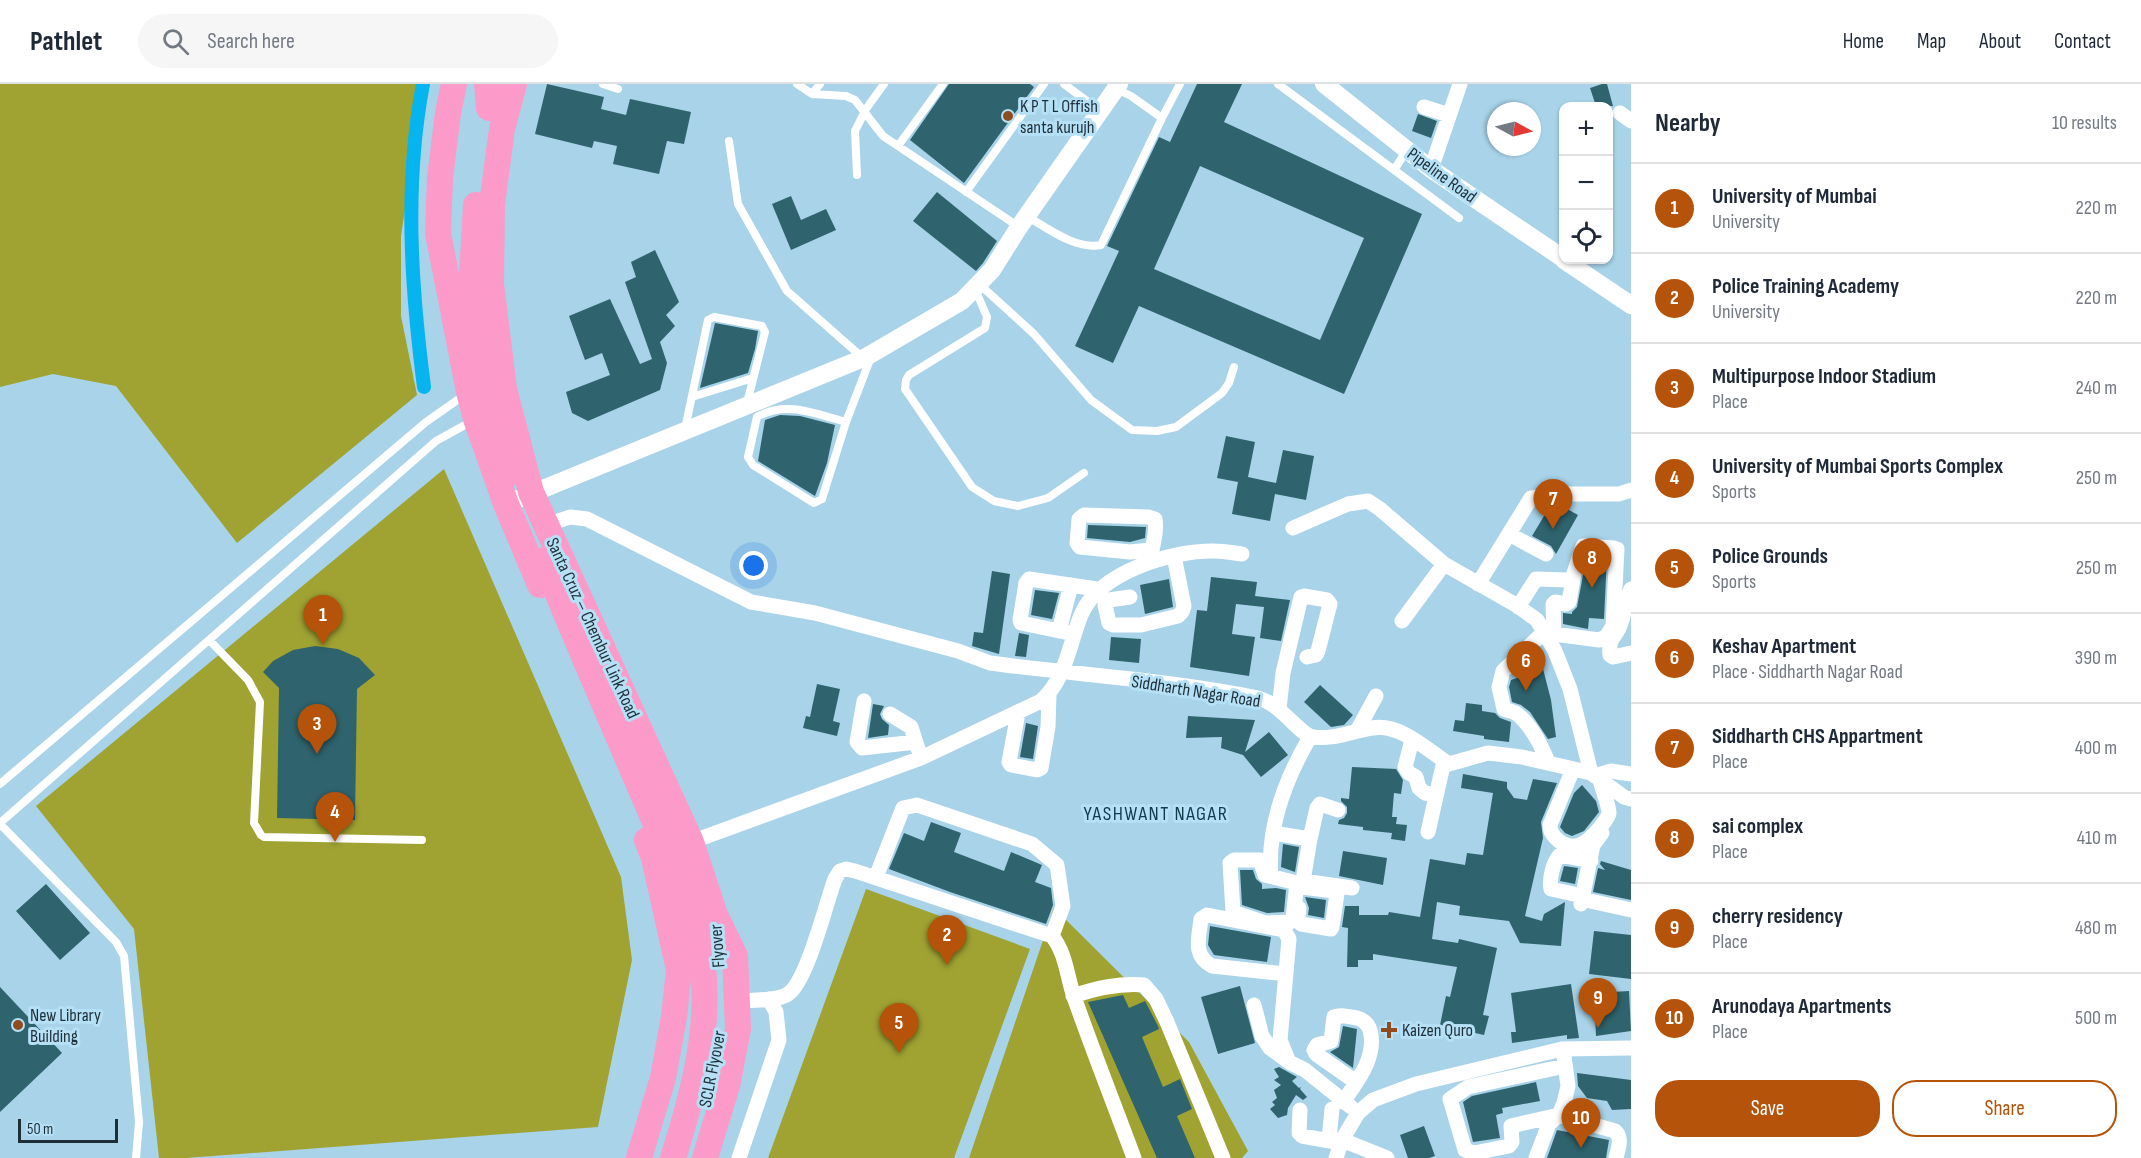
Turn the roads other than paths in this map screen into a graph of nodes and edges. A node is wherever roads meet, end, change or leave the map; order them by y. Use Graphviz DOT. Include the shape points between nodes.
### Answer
graph roads {
  1 [pos="454,84"];
  2 [pos="514,84"];
  3 [pos="603,84"];
  4 [pos="797,84"];
  5 [pos="819,84"];
  6 [pos="884,84"];
  7 [pos="943,84"];
  8 [pos="1044,84"];
  9 [pos="1064,84"];
  10 [pos="1180,84"];
  11 [pos="1278,84"];
  12 [pos="1324,84"];
  13 [pos="1460,84"];
  14 [pos="1118,86"];
  15 [pos="618,89"];
  16 [pos="491,92"];
  17 [pos="812,94"];
  18 [pos="1425,107"];
  19 [pos="1101,111"];
  20 [pos="1450,114"];
  21 [pos="1162,118"];
  22 [pos="729,141"];
  23 [pos="898,146"];
  24 [pos="1407,150"];
  25 [pos="1431,169"];
  26 [pos="1394,170"];
  27 [pos="857,175"];
  28 [pos="966,192"];
  29 [pos="1459,218"];
  30 [pos="1023,222"];
  31 [pos="1559,256"];
  32 [pos="1571,264"];
  33 [pos="977,286"];
  34 [pos="1631,305"];
  35 [pos="868,355"];
  36 [pos="1234,367"];
  37 [pos="753,378"];
  38 [pos="504,388"];
  39 [pos="469,392"];
  40 [pos="794,396"];
  41 [pos="692,397"];
  42 [pos="746,406"];
  43 [pos="476,419"];
  44 [pos="846,422"];
  45 [pos="685,431"];
  46 [pos="1084,473"];
  47 [pos="1631,490"];
  48 [pos="531,492"];
  49 [pos="506,504"];
  50 [pos="546,525"];
  51 [pos="1293,528"];
  52 [pos="1509,534"];
  53 [pos="1242,554"];
  54 [pos="1546,554"];
  55 [pos="1151,556"];
  56 [pos="1174,556"];
  57 [pos="1444,564"];
  58 [pos="1567,580"];
  59 [pos="1478,584"];
  60 [pos="1071,585"];
  61 [pos="1097,589"];
  62 [pos="1130,597"];
  63 [pos="1629,599"];
  64 [pos="1518,607"];
  65 [pos="1106,615"];
  66 [pos="1080,618"];
  67 [pos="1402,621"];
  68 [pos="1067,632"];
  69 [pos="1548,634"];
  70 [pos="209,640"];
  71 [pos="1631,652"];
  72 [pos="1306,657"];
  73 [pos="1062,673"];
  74 [pos="1049,694"];
  75 [pos="1376,696"];
  76 [pos="864,700"];
  77 [pos="1279,709"];
  78 [pos="1017,713"];
  79 [pos="890,714"];
  80 [pos="1357,731"];
  81 [pos="1310,737"];
  82 [pos="1412,740"];
  83 [pos="916,742"];
  84 [pos="921,758"];
  85 [pos="1444,761"];
  86 [pos="1548,762"];
  87 [pos="1573,769"];
  88 [pos="1631,774"];
  89 [pos="1600,780"];
  90 [pos="0,784"];
  91 [pos="1436,795"];
  92 [pos="1631,799"];
  93 [pos="1338,810"];
  94 [pos="0,823"];
  95 [pos="1428,832"];
  96 [pos="1273,833"];
  97 [pos="1310,839"];
  98 [pos="422,840"];
  99 [pos="691,842"];
  100 [pos="1266,855"];
  101 [pos="1591,861"];
  102 [pos="876,877"];
  103 [pos="1352,888"];
  104 [pos="1584,900"];
  105 [pos="1631,910"];
  106 [pos="715,915"];
  107 [pos="1052,936"];
  108 [pos="1286,974"];
  109 [pos="720,978"];
  110 [pos="1074,996"];
  111 [pos="769,999"];
  112 [pos="738,1001"];
  113 [pos="1254,1005"];
  114 [pos="1631,1048"];
  115 [pos="1562,1049"];
  116 [pos="1289,1062"];
  117 [pos="1565,1066"];
  118 [pos="1445,1077"];
  119 [pos="1356,1082"];
  120 [pos="1450,1099"];
  121 [pos="1337,1105"];
  122 [pos="1300,1110"];
  123 [pos="1358,1113"];
  124 [pos="1559,1115"];
  125 [pos="1337,1141"];
  126 [pos="136,1158"];
  127 [pos="639,1158"];
  128 [pos="673,1158"];
  129 [pos="691,1158"];
  130 [pos="705,1158"];
  131 [pos="739,1158"];
  132 [pos="1134,1158"];
  133 [pos="1222,1158"];
  134 [pos="1336,1158"];
  135 [pos="1387,1158"];
  136 [pos="1536,1158"];
  137 [pos="1616,1158"];
  1 -- 39 [label="highway, Santa Cruz – Chembur Link Road" via="441,167 438,233"];
  2 -- 38 [label="highway, Santa Cruz – Chembur Link Road" via="502,129 492,204 491,284"];
  3 -- 15 [label="lane"];
  4 -- 17 [label="lane"];
  5 -- 17 [label="lane"];
  6 -- 27 [label="lane" via="855,131"];
  7 -- 23 [label="lane"];
  8 -- 28 [label="lane"];
  9 -- 19 [label="lane"];
  10 -- 21 [label="lane"];
  11 -- 26 [label="lane"];
  12 -- 24 [label="street, Pipeline Road"];
  13 -- 20 [label="street"];
  14 -- 19 [label="street"];
  14 -- 21 [label="lane"];
  16 -- 128 [label="highway" via="476,198 472,276 479,355 495,428 551,579 681,884 704,978 701,1050"];
  17 -- 23 [label="lane" via="855,100 883,136"];
  18 -- 20 [label="street"];
  19 -- 30 [label="street"];
  20 -- 25 [label="street"];
  21 -- 30 [label="lane" via="1101,244 1078,244"];
  22 -- 35 [label="lane" via="738,204 787,291"];
  23 -- 28 [label="lane"];
  24 -- 25 [label="street, Pipeline Road"];
  24 -- 26 [label="lane"];
  25 -- 31 [label="street, Pipeline Road"];
  26 -- 29 [label="lane"];
  28 -- 30 [label="lane"];
  30 -- 33 [label="street"];
  32 -- 34 [label="street, Pipeline Road"];
  33 -- 35 [label="street" via="962,301"];
  33 -- 36 [label="lane" via="1034,334 1091,400 1132,430 1176,427 1222,393"];
  33 -- 46 [label="lane" via="987,317 985,328 909,375 905,389 972,487 994,501 1018,506 1048,498"];
  35 -- 40 [label="street"];
  35 -- 44 [label="lane"];
  37 -- 41 [label="lane"];
  37 -- 41 [label="lane" via="765,332 762,326 714,317 708,320"];
  37 -- 42 [label="lane"];
  38 -- 39 [label="lane"];
  38 -- 43 [label="lane"];
  38 -- 48 [label="highway, Santa Cruz – Chembur Link Road"];
  39 -- 43 [label="highway, Santa Cruz – Chembur Link Road"];
  39 -- 90 [label="lane" via="426,422"];
  40 -- 42 [label="street"];
  40 -- 44 [label="lane"];
  40 -- 44 [label="lane" via="757,417 748,457 753,465 814,503 822,499"];
  41 -- 45 [label="lane"];
  42 -- 45 [label="street"];
  43 -- 49 [label="highway, Santa Cruz – Chembur Link Road"];
  43 -- 70 [label="lane" via="436,441"];
  45 -- 48 [label="street"];
  47 -- 52 [label="street" via="1619,494 1531,498"];
  48 -- 49 [label="street"];
  48 -- 50 [label="highway, Santa Cruz – Chembur Link Road"];
  49 -- 127 [label="highway, Santa Cruz – Chembur Link Road" via="654,858 679,970 663,1078"];
  50 -- 73 [label="street, Siddharth Nagar Road" via="570,517 587,519 751,602 815,613 990,663"];
  50 -- 99 [label="highway, Santa Cruz – Chembur Link Road"];
  51 -- 57 [label="street" via="1348,504 1368,501"];
  52 -- 54 [label="street"];
  52 -- 59 [label="street"];
  53 -- 56 [label="street" via="1214,551"];
  55 -- 55 [label="street" via="1157,531 1155,519 1084,515 1079,519 1080,547"];
  55 -- 56 [label="street"];
  55 -- 61 [label="street"];
  56 -- 65 [label="street" via="1184,606 1178,616 1117,627 1109,623"];
  57 -- 59 [label="street"];
  57 -- 67 [label="street"];
  58 -- 64 [label="street" via="1536,579"];
  59 -- 64 [label="street"];
  60 -- 61 [label="street"];
  60 -- 68 [label="street"];
  60 -- 68 [label="street" via="1029,579 1020,620"];
  61 -- 66 [label="street"];
  62 -- 65 [label="street" via="1109,600"];
  63 -- 71 [label="street" via="1621,624 1609,643 1610,655"];
  64 -- 69 [label="street" via="1537,620"];
  65 -- 66 [label="street"];
  66 -- 68 [label="street"];
  68 -- 73 [label="street"];
  69 -- 69 [label="street" via="1599,640 1606,637 1613,626 1617,549 1582,546 1569,602 1552,604"];
  69 -- 86 [label="street" via="1503,671 1499,687 1504,709 1519,716 1540,743"];
  69 -- 89 [label="street"];
  70 -- 94 [label="lane"];
  70 -- 98 [label="lane" via="248,680 260,702 254,824 261,835"];
  72 -- 77 [label="street" via="1318,651 1330,604 1304,596 1283,673"];
  73 -- 74 [label="street"];
  73 -- 77 [label="street, Siddharth Nagar Road" via="1197,688 1262,699"];
  74 -- 78 [label="street"];
  74 -- 78 [label="street" via="1048,727 1041,768 1037,770 1009,762"];
  75 -- 80 [label="street"];
  76 -- 83 [label="street" via="859,745"];
  77 -- 81 [label="street, Siddharth Nagar Road"];
  78 -- 84 [label="street"];
  79 -- 83 [label="street" via="910,727"];
  80 -- 81 [label="street"];
  80 -- 82 [label="street" via="1391,728"];
  81 -- 96 [label="street" via="1287,785"];
  82 -- 85 [label="street"];
  82 -- 91 [label="street" via="1405,767 1416,777 1419,788"];
  83 -- 84 [label="street"];
  84 -- 99 [label="street"];
  85 -- 86 [label="street" via="1449,764 1488,753"];
  85 -- 91 [label="street"];
  86 -- 87 [label="street"];
  87 -- 89 [label="street"];
  87 -- 89 [label="street" via="1550,825 1555,838 1565,845 1583,845 1607,818 1609,812"];
  88 -- 89 [label="street" via="1611,771"];
  89 -- 92 [label="street"];
  89 -- 101 [label="street" via="1613,818 1593,845"];
  91 -- 95 [label="street"];
  93 -- 97 [label="street" via="1320,804"];
  94 -- 126 [label="lane" via="116,942 124,956 139,1122"];
  96 -- 97 [label="street"];
  96 -- 100 [label="street"];
  97 -- 103 [label="street" via="1302,884"];
  99 -- 106 [label="highway, Santa Cruz – Chembur Link Road"];
  100 -- 100 [label="street" via="1271,876 1298,883 1292,920 1266,923 1233,912 1230,863"];
  101 -- 104 [label="street"];
  101 -- 104 [label="street" via="1560,855 1550,883 1551,889"];
  102 -- 107 [label="street"];
  102 -- 107 [label="street" via="903,808 917,805 1032,844 1057,865 1063,906"];
  102 -- 111 [label="street" via="840,871 797,987 787,996"];
  104 -- 105 [label="street"];
  106 -- 109 [label="highway, Flyover"];
  106 -- 112 [label="highway, Santa Cruz – Chembur Link Road" via="735,956"];
  107 -- 110 [label="street" via="1063,955"];
  108 -- 108 [label="street" via="1289,939 1284,930 1207,915 1201,919 1198,948 1203,961 1212,966"];
  108 -- 116 [label="street" via="1280,1040"];
  109 -- 129 [label="highway, SCLR Flyover" via="717,1053"];
  110 -- 132 [label="street"];
  110 -- 133 [label="street" via="1104,986 1144,985 1167,1022"];
  111 -- 112 [label="street"];
  111 -- 131 [label="street" via="776,1012 779,1040"];
  112 -- 130 [label="highway, Santa Cruz – Chembur Link Road" via="738,1029 727,1086"];
  113 -- 116 [label="street" via="1262,1036 1270,1048"];
  114 -- 115 [label="street"];
  115 -- 117 [label="street"];
  115 -- 118 [label="street"];
  116 -- 121 [label="street" via="1305,1070"];
  117 -- 120 [label="street" via="1468,1088"];
  117 -- 124 [label="street" via="1568,1086"];
  118 -- 120 [label="street"];
  118 -- 123 [label="street" via="1373,1100"];
  119 -- 119 [label="street" via="1370,1058 1371,1034 1362,1019 1339,1015 1334,1017 1331,1041 1317,1045 1314,1050"];
  119 -- 121 [label="street"];
  120 -- 124 [label="street" via="1465,1150 1474,1153 1509,1146 1511,1126"];
  121 -- 123 [label="street"];
  121 -- 125 [label="street"];
  122 -- 125 [label="street" via="1302,1136"];
  123 -- 125 [label="street"];
  124 -- 136 [label="street" via="1549,1124"];
  124 -- 137 [label="street" via="1619,1134"];
  125 -- 134 [label="street"];
  125 -- 135 [label="street"];
}
